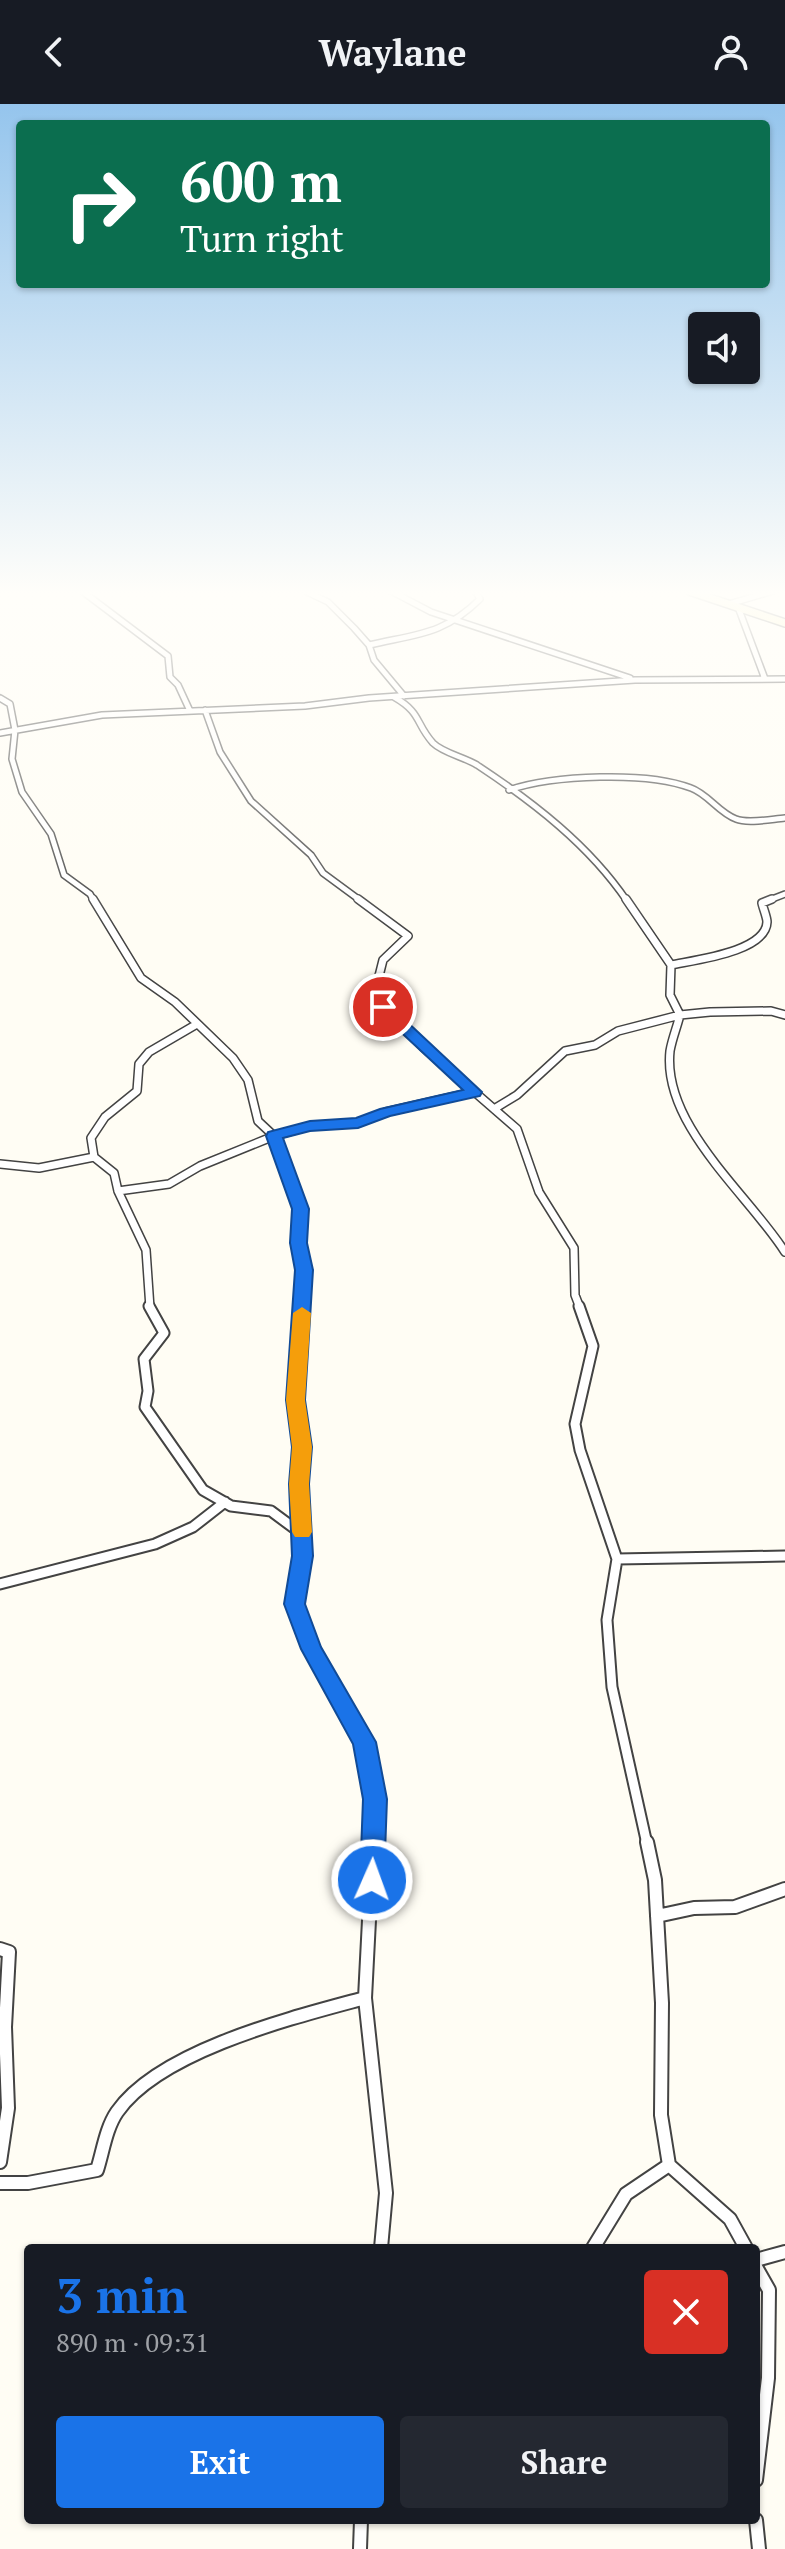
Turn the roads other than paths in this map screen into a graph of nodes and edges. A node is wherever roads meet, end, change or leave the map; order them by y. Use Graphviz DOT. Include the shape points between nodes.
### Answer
graph roads {
  1 [pos="10,705"];
  2 [pos="187,705"];
  3 [pos="313,705"];
  4 [pos="408,705"];
  5 [pos="205,710"];
  6 [pos="190,711"];
  7 [pos="15,730"];
  8 [pos="0,733"];
  9 [pos="509,790"];
  10 [pos="785,818"];
  11 [pos="785,894"];
  12 [pos="671,965"];
  13 [pos="680,1015"];
  14 [pos="785,1015"];
  15 [pos="197,1024"];
  16 [pos="474,1092"];
  17 [pos="494,1109"];
  18 [pos="274,1136"];
  19 [pos="94,1157"];
  20 [pos="0,1164"];
  21 [pos="118,1191"];
  22 [pos="785,1252"];
  23 [pos="225,1502"];
  24 [pos="302,1534"];
  25 [pos="785,1556"];
  26 [pos="617,1559"];
  27 [pos="0,1584"];
  28 [pos="785,1889"];
  29 [pos="657,1916"];
  30 [pos="0,1949"];
  31 [pos="365,1998"];
  32 [pos="0,2162"];
  33 [pos="669,2165"];
  34 [pos="0,2183"];
  35 [pos="381,2244"];
  36 [pos="595,2244"];
  37 [pos="744,2244"];
  38 [pos="785,2252"];
  39 [pos="760,2259"];
  40 [pos="760,2274"];
  41 [pos="760,2446"];
  42 [pos="361,2524"];
  43 [pos="756,2524"];
  44 [pos="360,2549"];
  45 [pos="759,2549"];
  1 -- 7 [label="street"];
  2 -- 6 [label="street"];
  3 -- 5 [label="street"];
  4 -- 9 [label="street" via="434,744 475,764"];
  5 -- 6 [label="street"];
  5 -- 16 [label="street" via="220,752 251,801 311,855 323,873 408,936 383,960 378,980 383,1007"];
  6 -- 7 [label="street" via="102,715"];
  7 -- 8 [label="street"];
  7 -- 15 [label="street" via="12,759 22,792 51,834 64,875 90,894 141,978"];
  9 -- 10 [label="street" via="580,778 655,779 693,788 737,820"];
  9 -- 12 [label="street" via="605,868"];
  11 -- 12 [label="street" via="762,903 767,923 760,938 734,951"];
  12 -- 13 [label="street" via="670,995"];
  13 -- 14 [label="street"];
  13 -- 17 [label="street" via="565,1051"];
  13 -- 22 [label="street" via="670,1038 673,1082 683,1117 692,1135 770,1224"];
  15 -- 18 [label="street" via="233,1058 248,1080 258,1121"];
  15 -- 19 [label="street" via="149,1052 139,1064 138,1089 127,1104 107,1115 91,1138"];
  16 -- 17 [label="street"];
  16 -- 18 [label="street" via="358,1123 310,1126"];
  17 -- 26 [label="street" via="517,1129 539,1192 574,1248 575,1295 593,1346 575,1424"];
  18 -- 21 [label="street" via="169,1184"];
  18 -- 24 [label="street" via="301,1209 298,1243 304,1270 296,1400"];
  19 -- 20 [label="street" via="39,1168"];
  19 -- 21 [label="street" via="114,1173"];
  21 -- 23 [label="street" via="146,1250 148,1304 164,1333 144,1359 145,1407 203,1490"];
  23 -- 24 [label="street" via="271,1511"];
  23 -- 27 [label="street" via="193,1527 155,1544"];
  24 -- 31 [label="street" via="295,1604 311,1649 364,1742 375,1799"];
  25 -- 26 [label="street"];
  26 -- 29 [label="street" via="607,1620 612,1687 655,1880"];
  28 -- 29 [label="street" via="735,1907"];
  29 -- 33 [label="street" via="661,2115"];
  30 -- 32 [label="street" via="9,1952 8,2108"];
  31 -- 34 [label="street" via="280,2020 158,2073 117,2111 97,2170"];
  31 -- 35 [label="street" via="386,2193"];
  33 -- 36 [label="street" via="626,2194"];
  33 -- 37 [label="street" via="730,2219"];
  38 -- 39 [label="street"];
  40 -- 41 [label="street" via="769,2290 768,2378"];
  42 -- 44 [label="street"];
  43 -- 45 [label="street"];
}
